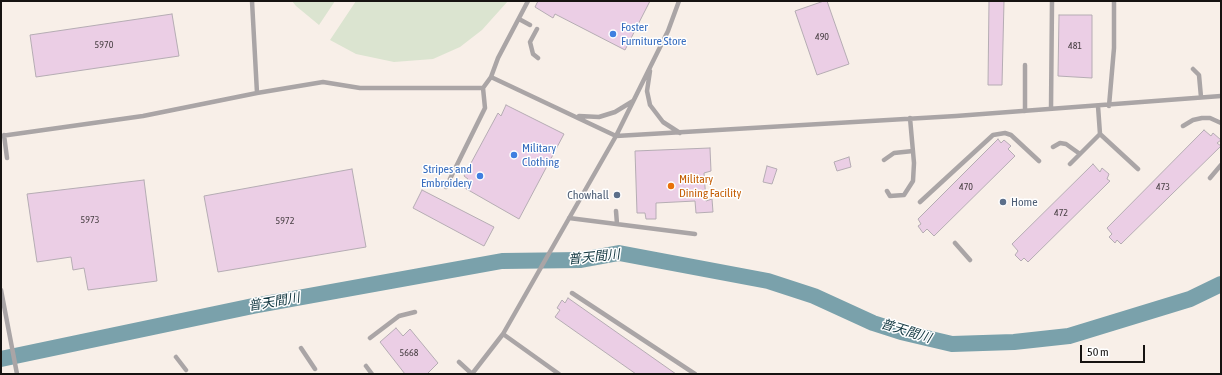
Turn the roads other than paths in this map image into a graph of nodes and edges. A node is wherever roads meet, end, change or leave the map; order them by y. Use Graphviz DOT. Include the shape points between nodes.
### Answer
graph roads {
  1 [pos="252,1"];
  2 [pos="528,1"];
  3 [pos="679,1"];
  4 [pos="1052,1"];
  5 [pos="1114,1"];
  6 [pos="519,19"];
  7 [pos="530,25"];
  8 [pos="537,29"];
  9 [pos="538,58"];
  10 [pos="1025,65"];
  11 [pos="650,67"];
  12 [pos="1193,69"];
  13 [pos="491,77"];
  14 [pos="483,88"];
  15 [pos="257,93"];
  16 [pos="1221,96"];
  17 [pos="1201,97"];
  18 [pos="634,100"];
  19 [pos="1098,106"];
  20 [pos="1109,106"];
  21 [pos="1052,110"];
  22 [pos="1024,111"];
  23 [pos="573,115"];
  24 [pos="910,118"];
  25 [pos="1221,123"];
  26 [pos="1183,126"];
  27 [pos="680,133"];
  28 [pos="1100,134"];
  29 [pos="2,135"];
  30 [pos="616,136"];
  31 [pos="1053,147"];
  32 [pos="913,151"];
  33 [pos="1080,154"];
  34 [pos="7,158"];
  35 [pos="884,160"];
  36 [pos="1039,161"];
  37 [pos="1070,164"];
  38 [pos="1221,165"];
  39 [pos="1138,169"];
  40 [pos="1210,178"];
  41 [pos="446,187"];
  42 [pos="887,191"];
  43 [pos="920,202"];
  44 [pos="616,211"];
  45 [pos="569,218"];
  46 [pos="617,224"];
  47 [pos="695,234"];
  48 [pos="955,243"];
  49 [pos="970,260"];
  50 [pos="1,290"];
  51 [pos="572,293"];
  52 [pos="415,312"];
  53 [pos="503,334"];
  54 [pos="370,338"];
  55 [pos="300,348"];
  56 [pos="176,357"];
  57 [pos="459,362"];
  58 [pos="366,366"];
  59 [pos="315,369"];
  60 [pos="186,370"];
  61 [pos="17,374"];
  62 [pos="372,374"];
  63 [pos="472,374"];
  64 [pos="559,374"];
  65 [pos="695,374"];
  1 -- 15 [label="lane"];
  2 -- 6 [label="lane"];
  3 -- 11 [label="lane"];
  4 -- 21 [label="lane"];
  5 -- 20 [label="lane" via="1114,48"];
  6 -- 7 [label="lane"];
  6 -- 13 [label="lane"];
  8 -- 9 [label="lane" via="530,42 533,54"];
  10 -- 22 [label="lane"];
  11 -- 18 [label="lane"];
  11 -- 27 [label="lane" via="647,91 650,105 663,122"];
  12 -- 17 [label="lane" via="1199,75"];
  13 -- 14 [label="lane"];
  13 -- 23 [label="lane"];
  14 -- 15 [label="lane" via="360,88 323,82"];
  14 -- 41 [label="lane" via="485,108"];
  15 -- 29 [label="lane" via="143,116"];
  16 -- 17 [label="lane"];
  17 -- 20 [label="lane"];
  18 -- 23 [label="lane" via="615,112 598,117"];
  18 -- 30 [label="lane"];
  19 -- 20 [label="lane"];
  19 -- 21 [label="lane"];
  19 -- 28 [label="lane"];
  21 -- 22 [label="lane"];
  22 -- 24 [label="lane"];
  23 -- 30 [label="lane"];
  24 -- 27 [label="lane"];
  24 -- 32 [label="lane"];
  25 -- 26 [label="lane" via="1210,118 1202,118"];
  27 -- 30 [label="lane"];
  28 -- 33 [label="lane"];
  28 -- 39 [label="lane"];
  29 -- 34 [label="lane"];
  30 -- 45 [label="lane"];
  31 -- 33 [label="lane" via="1060,143 1066,144"];
  32 -- 35 [label="lane" via="894,153"];
  32 -- 42 [label="lane" via="914,172 909,188 904,195 890,196"];
  33 -- 37 [label="lane"];
  36 -- 43 [label="lane" via="1011,135 994,135"];
  38 -- 40 [label="lane"];
  44 -- 46 [label="lane"];
  45 -- 46 [label="lane"];
  45 -- 53 [label="lane"];
  46 -- 47 [label="lane"];
  48 -- 49 [label="lane"];
  50 -- 61 [label="lane"];
  51 -- 65 [label="lane"];
  52 -- 54 [label="lane" via="404,314"];
  53 -- 63 [label="lane"];
  53 -- 64 [label="lane"];
  55 -- 59 [label="lane"];
  56 -- 60 [label="lane"];
  57 -- 63 [label="lane"];
  58 -- 62 [label="lane"];
}
